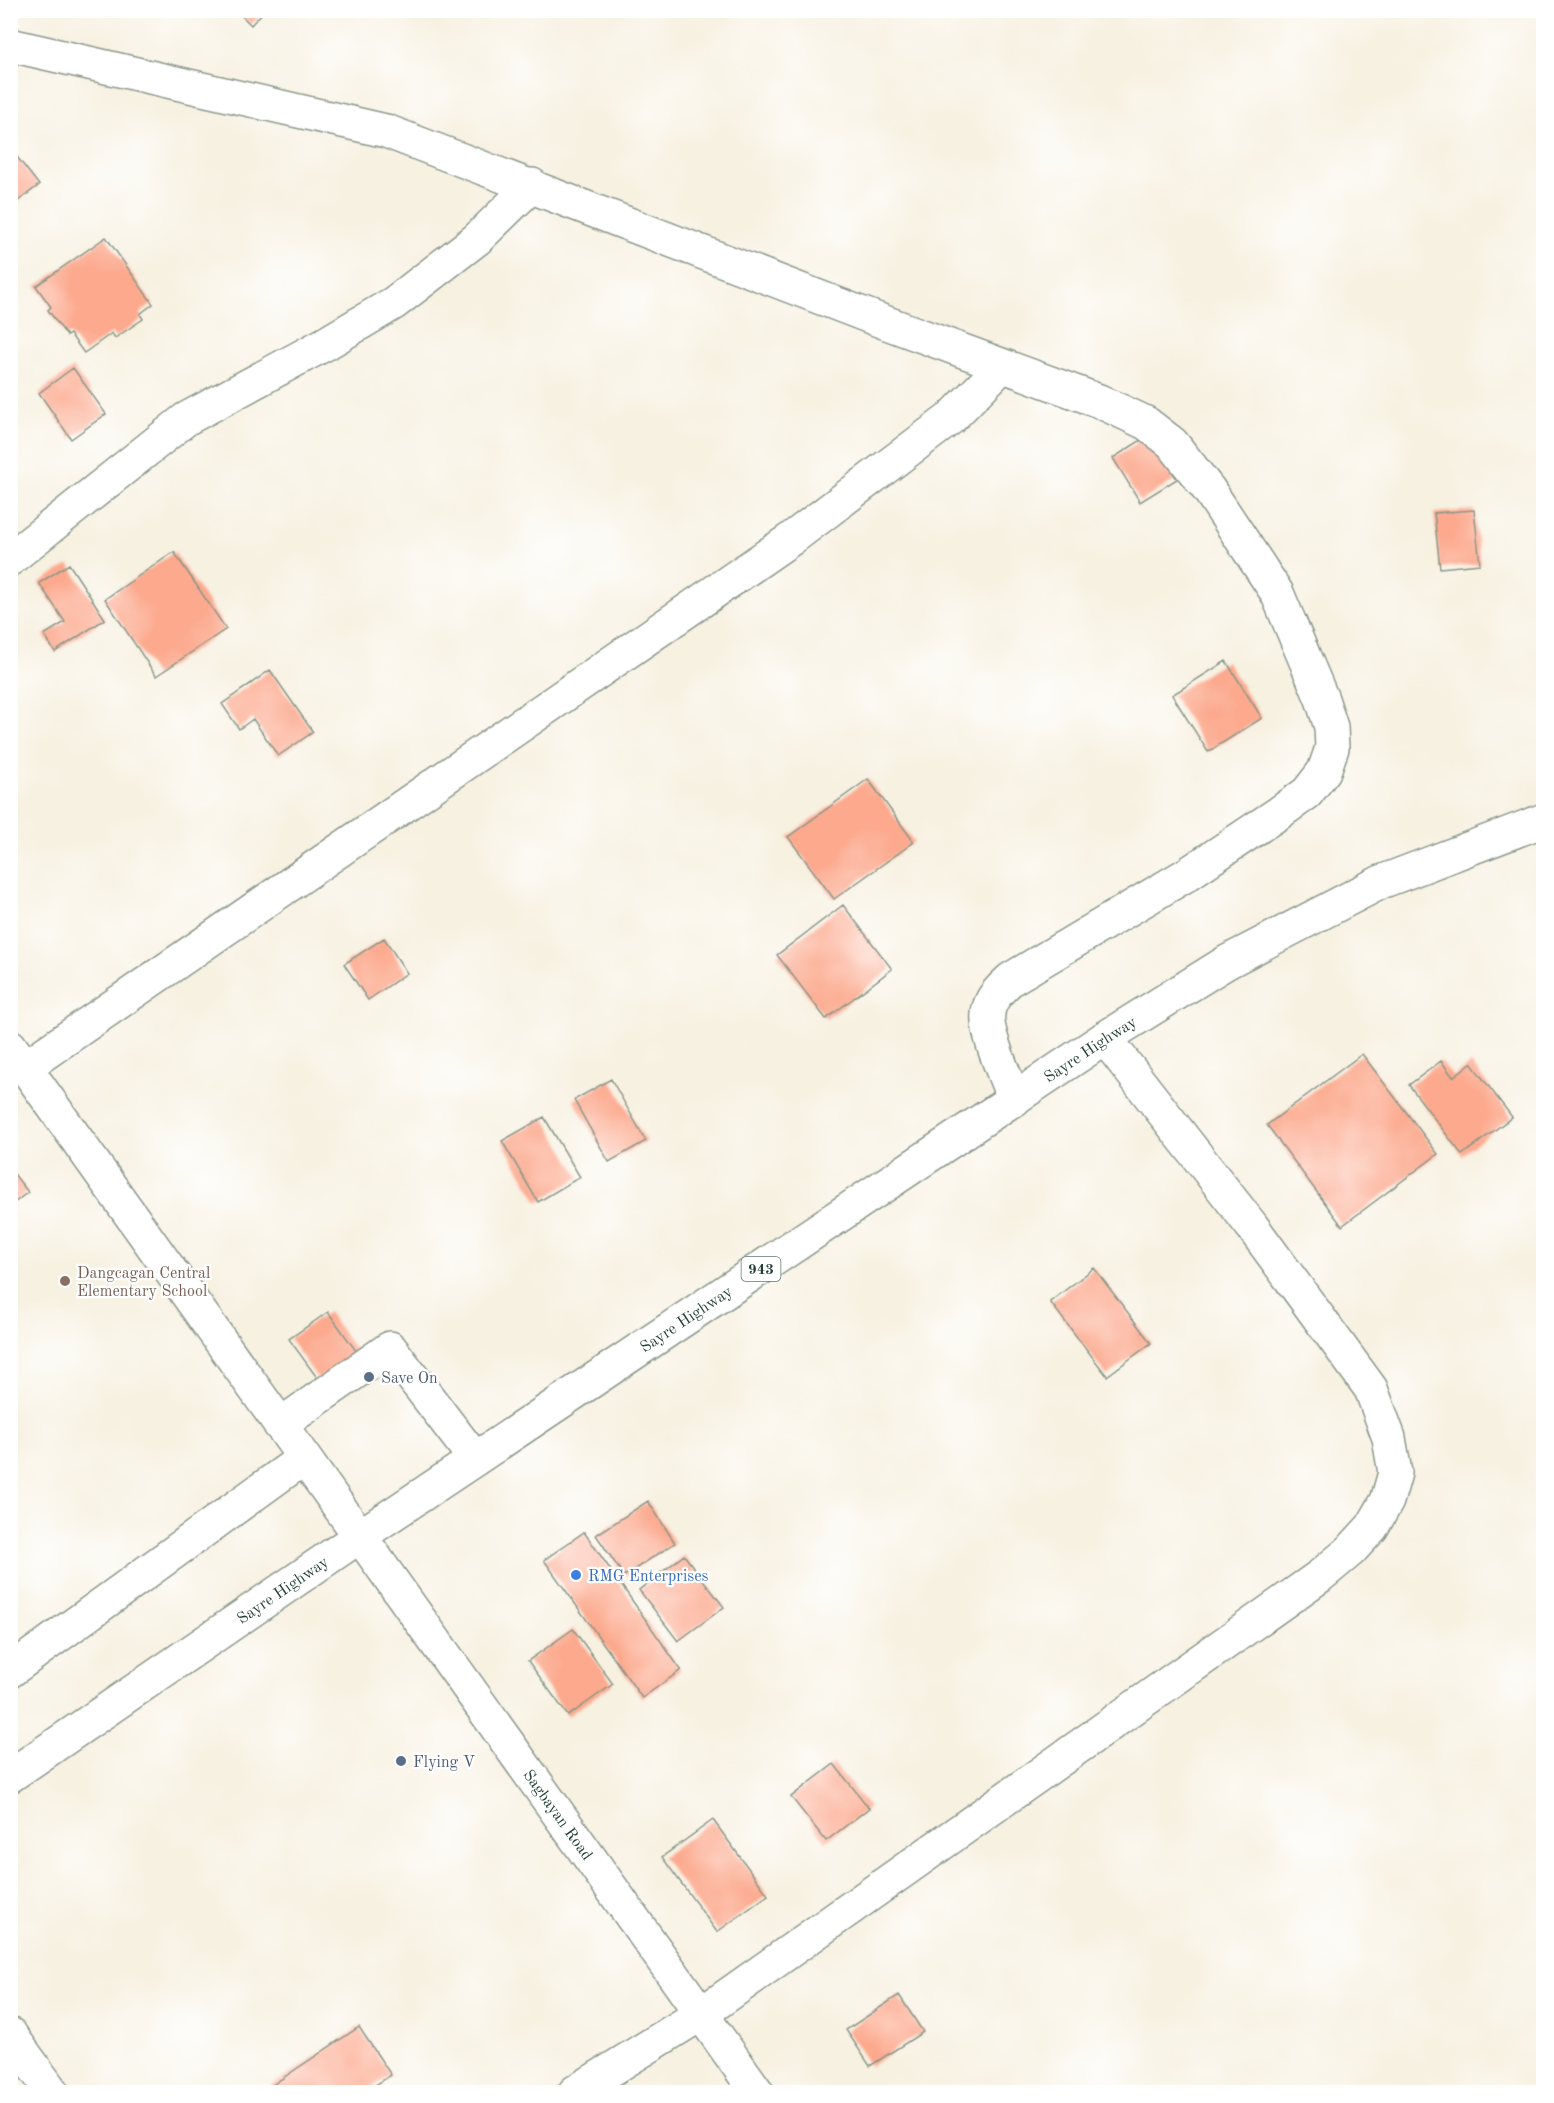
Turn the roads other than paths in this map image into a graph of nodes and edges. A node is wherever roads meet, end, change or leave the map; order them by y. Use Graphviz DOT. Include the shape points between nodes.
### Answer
graph roads {
  1 [pos="10,45"];
  2 [pos="532,185"];
  3 [pos="1002,366"];
  4 [pos="10,559"];
  5 [pos="1544,820"];
  6 [pos="1105,1038"];
  7 [pos="18,1056"];
  8 [pos="1014,1100"];
  9 [pos="280,1425"];
  10 [pos="304,1458"];
  11 [pos="475,1459"];
  12 [pos="360,1536"];
  13 [pos="10,1671"];
  14 [pos="10,1776"];
  15 [pos="702,2014"];
  16 [pos="10,2034"];
  17 [pos="52,2092"];
  18 [pos="575,2092"];
  19 [pos="757,2092"];
  1 -- 2 [label="main road" via="386,131"];
  2 -- 3 [label="main road"];
  2 -- 4 [label="main road" via="477,239 394,303 186,419"];
  3 -- 7 [label="main road" via="951,417 791,539"];
  3 -- 8 [label="main road" via="1099,401 1146,423 1172,443 1209,490 1277,593 1322,699 1331,728 1332,748 1324,771 1307,793 1186,875 999,990 987,1014"];
  5 -- 6 [label="main road, Sayre Highway / 943" via="1380,882 1227,962"];
  6 -- 8 [label="main road, Sayre Highway / 943"];
  6 -- 15 [label="main road" via="1251,1225 1371,1389 1389,1438 1395,1473 1387,1501 1372,1527 1320,1576"];
  7 -- 9 [label="main road, Sagbayan Road"];
  8 -- 11 [label="main road, Sayre Highway / 943"];
  9 -- 10 [label="main road, Sagbayan Road"];
  9 -- 11 [label="main road" via="390,1348"];
  10 -- 12 [label="main road, Sagbayan Road"];
  10 -- 13 [label="main road"];
  11 -- 12 [label="main road, Sayre Highway / 943"];
  12 -- 14 [label="main road, Sayre Highway / 943"];
  12 -- 15 [label="main road, Sagbayan Road"];
  15 -- 18 [label="main road"];
  15 -- 19 [label="main road, Sagbayan Road"];
  16 -- 17 [label="main road"];
}
